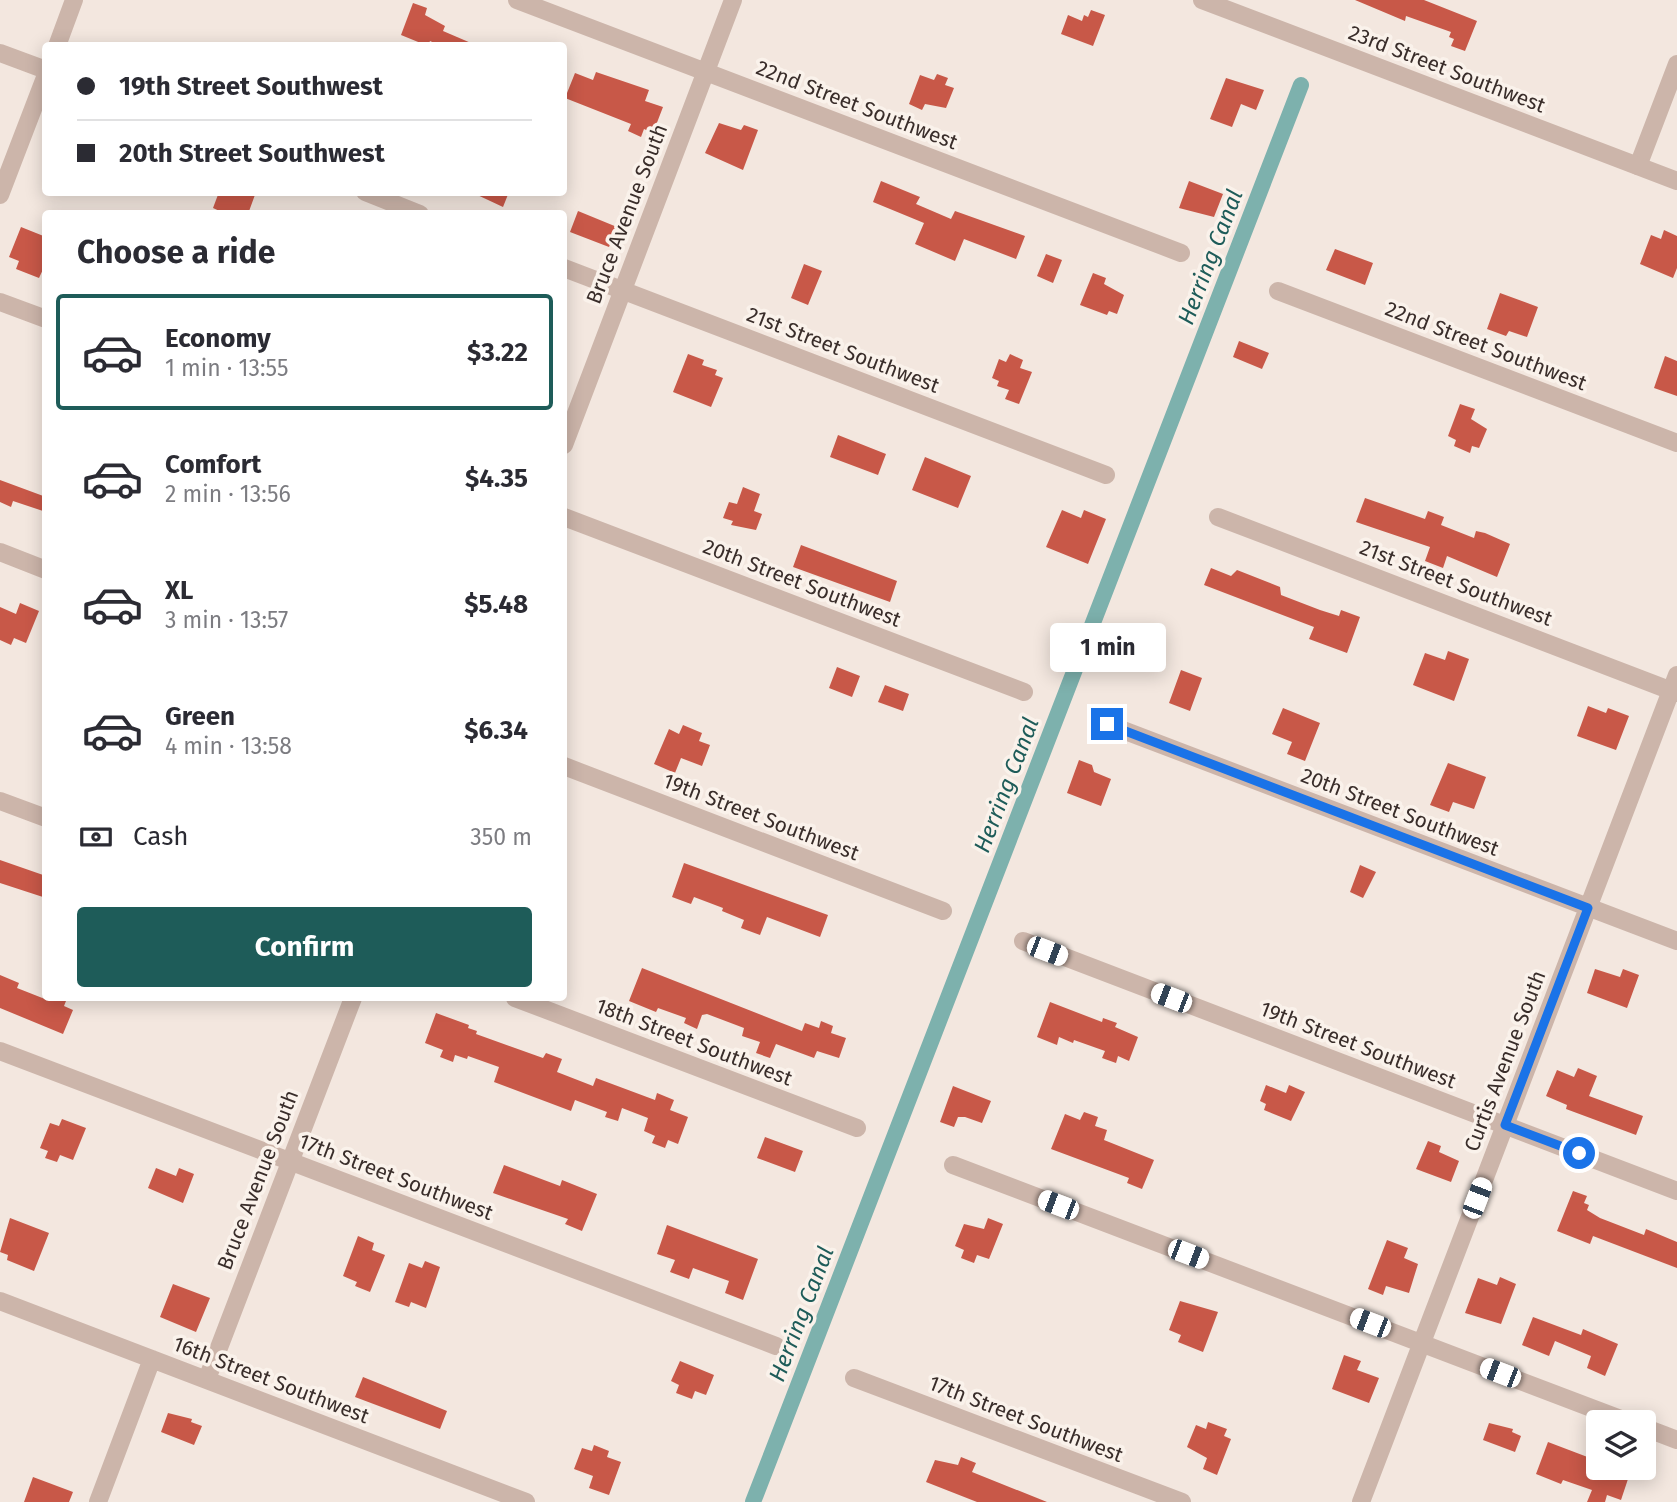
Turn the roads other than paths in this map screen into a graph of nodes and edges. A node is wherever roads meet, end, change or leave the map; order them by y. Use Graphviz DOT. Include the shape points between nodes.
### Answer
graph roads {
  1 [pos="74,0"];
  2 [pos="517,0"];
  3 [pos="733,0"];
  4 [pos="1202,0"];
  5 [pos="58,42"];
  6 [pos="0,53"];
  7 [pos="1677,64"];
  8 [pos="42,70"];
  9 [pos="706,72"];
  10 [pos="42,83"];
  11 [pos="1638,166"];
  12 [pos="1677,181"];
  13 [pos="0,195"];
  14 [pos="375,196"];
  15 [pos="410,210"];
  16 [pos="1181,253"];
  17 [pos="567,269"];
  18 [pos="622,290"];
  19 [pos="1279,291"];
  20 [pos="0,302"];
  21 [pos="42,318"];
  22 [pos="567,437"];
  23 [pos="1677,443"];
  24 [pos="1106,475"];
  25 [pos="1218,517"];
  26 [pos="567,518"];
  27 [pos="0,552"];
  28 [pos="42,568"];
  29 [pos="1675,686"];
  30 [pos="1024,692"];
  31 [pos="1107,724"];
  32 [pos="567,767"];
  33 [pos="0,800"];
  34 [pos="42,816"];
  35 [pos="1588,908"];
  36 [pos="943,911"];
  37 [pos="1023,941"];
  38 [pos="1677,941"];
  39 [pos="352,1001"];
  40 [pos="522,1001"];
  41 [pos="0,1051"];
  42 [pos="1505,1125"];
  43 [pos="857,1128"];
  44 [pos="290,1161"];
  45 [pos="953,1165"];
  46 [pos="1677,1191"];
  47 [pos="0,1301"];
  48 [pos="1422,1343"];
  49 [pos="776,1346"];
  50 [pos="152,1359"];
  51 [pos="854,1378"];
  52 [pos="207,1379"];
  53 [pos="1597,1410"];
  54 [pos="1656,1432"];
  55 [pos="1677,1440"];
  56 [pos="98,1502"];
  57 [pos="526,1502"];
  58 [pos="1182,1502"];
  59 [pos="1361,1502"];
  1 -- 5 [label="street"];
  2 -- 9 [label="street, 22nd Street Southwest"];
  3 -- 9 [label="street, Bruce Avenue South"];
  4 -- 11 [label="street, 23rd Street Southwest"];
  6 -- 8 [label="street"];
  7 -- 11 [label="street"];
  9 -- 16 [label="street, 22nd Street Southwest"];
  9 -- 18 [label="street, Bruce Avenue South"];
  10 -- 13 [label="street"];
  11 -- 12 [label="street, 23rd Street Southwest"];
  14 -- 15 [label="street"];
  17 -- 18 [label="street, 21st Street Southwest"];
  18 -- 22 [label="street, Bruce Avenue South"];
  18 -- 24 [label="street, 21st Street Southwest"];
  19 -- 23 [label="street, 22nd Street Southwest"];
  20 -- 21 [label="street"];
  25 -- 29 [label="street, 21st Street Southwest"];
  26 -- 30 [label="street, 20th Street Southwest"];
  27 -- 28 [label="street"];
  29 -- 35 [label="street, Curtis Avenue South"];
  31 -- 35 [label="street, 20th Street Southwest"];
  32 -- 36 [label="street, 19th Street Southwest"];
  33 -- 34 [label="street"];
  35 -- 38 [label="street, 20th Street Southwest"];
  35 -- 42 [label="street, Curtis Avenue South"];
  37 -- 42 [label="street, 19th Street Southwest"];
  39 -- 44 [label="street, Bruce Avenue South"];
  40 -- 43 [label="street, 18th Street Southwest"];
  41 -- 44 [label="street, 17th Street Southwest"];
  42 -- 46 [label="street, 19th Street Southwest"];
  42 -- 48 [label="street, Curtis Avenue South"];
  44 -- 49 [label="street, 17th Street Southwest"];
  44 -- 52 [label="street, Bruce Avenue South"];
  45 -- 48 [label="street"];
  47 -- 50 [label="street, 16th Street Southwest"];
  48 -- 53 [label="street"];
  48 -- 59 [label="street, Curtis Avenue South"];
  50 -- 52 [label="street, 16th Street Southwest"];
  50 -- 56 [label="street"];
  51 -- 58 [label="street, 17th Street Southwest"];
  52 -- 57 [label="street, 16th Street Southwest"];
  54 -- 55 [label="street"];
}
